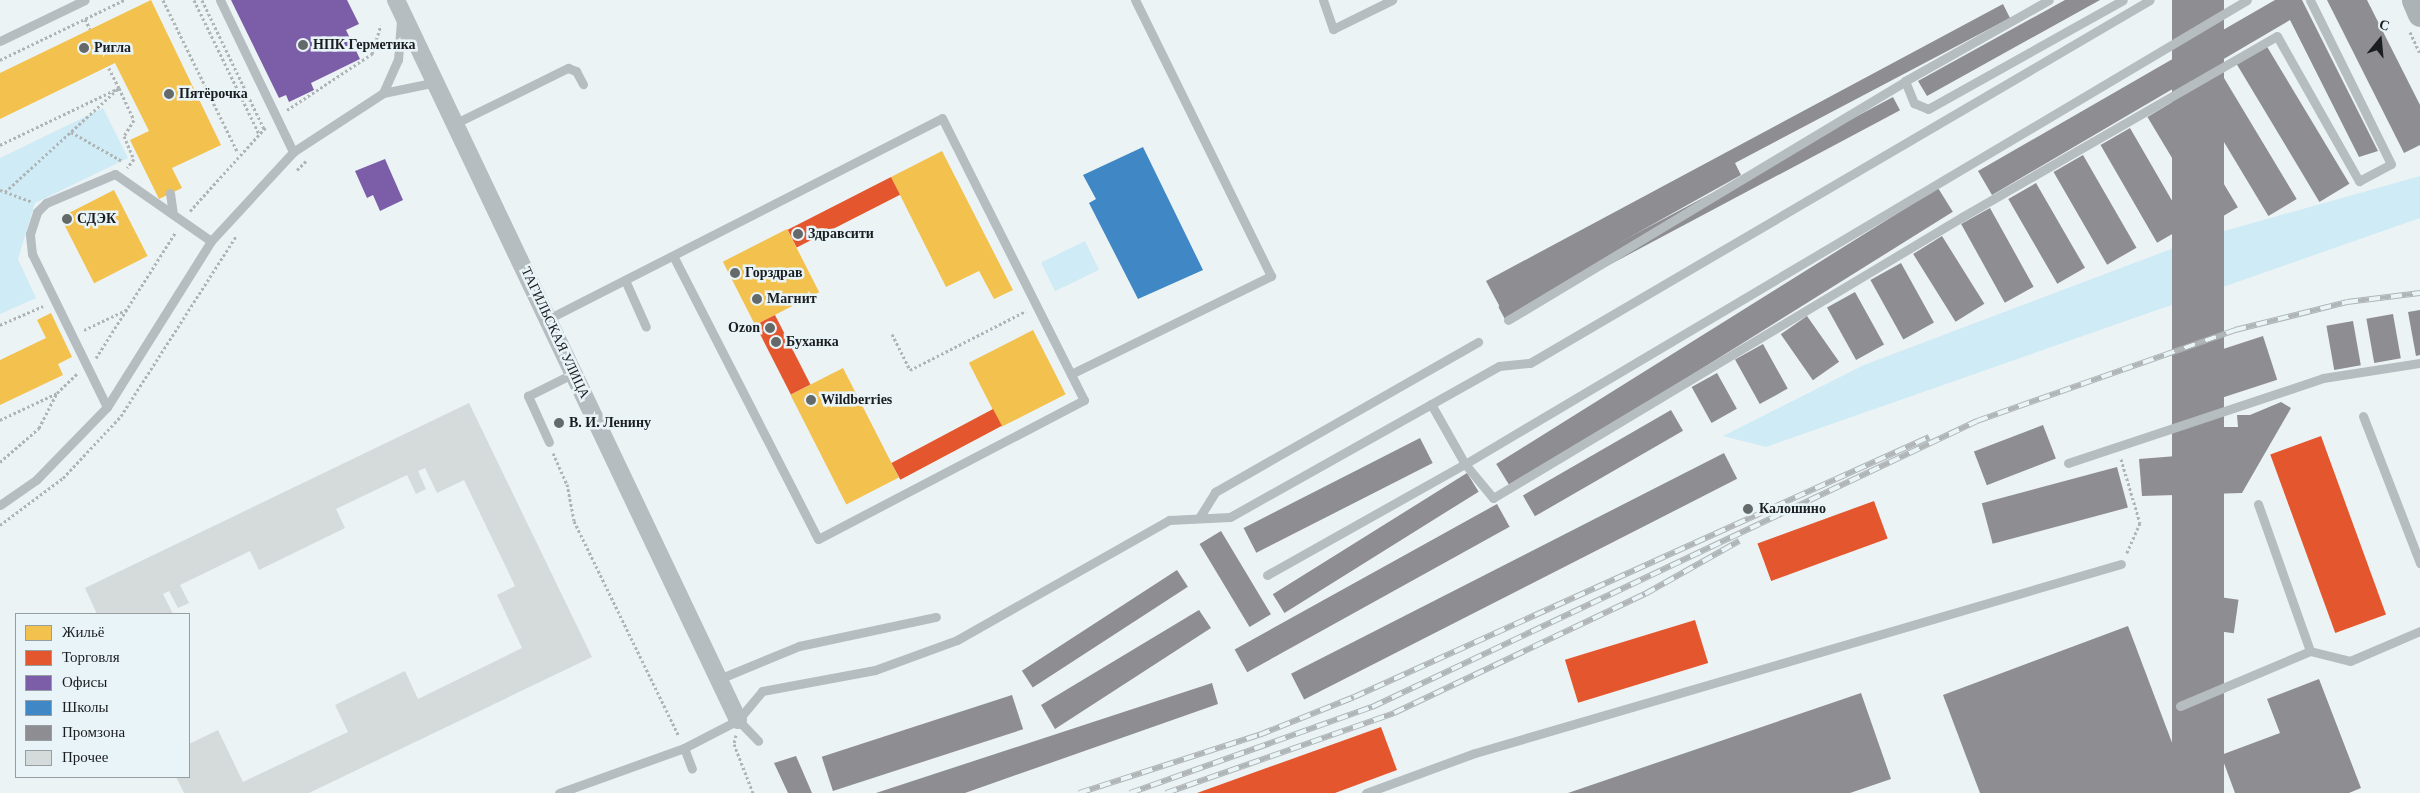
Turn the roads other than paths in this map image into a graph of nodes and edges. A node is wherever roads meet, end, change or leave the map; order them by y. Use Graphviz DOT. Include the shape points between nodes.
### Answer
graph roads {
  1 [pos="85,0"];
  2 [pos="220,0"];
  3 [pos="1135,0"];
  4 [pos="1322,0"];
  5 [pos="1392,0"];
  6 [pos="2049,0"];
  7 [pos="2123,0"];
  8 [pos="2150,0"];
  9 [pos="2247,0"];
  10 [pos="2310,0"];
  11 [pos="2414,0"];
  12 [pos="399,5"];
  13 [pos="2420,14"];
  14 [pos="0,41"];
  15 [pos="436,82"];
  16 [pos="1905,82"];
  17 [pos="583,84"];
  18 [pos="383,93"];
  19 [pos="456,123"];
  20 [pos="293,152"];
  21 [pos="170,193"];
  22 [pos="173,214"];
  23 [pos="211,241"];
  24 [pos="673,256"];
  25 [pos="626,280"];
  26 [pos="548,318"];
  27 [pos="1508,320"];
  28 [pos="646,327"];
  29 [pos="1478,342"];
  30 [pos="2420,363"];
  31 [pos="574,373"];
  32 [pos="1071,374"];
  33 [pos="1431,404"];
  34 [pos="107,407"];
  35 [pos="2363,416"];
  36 [pos="549,442"];
  37 [pos="2068,463"];
  38 [pos="1465,464"];
  39 [pos="2258,504"];
  40 [pos="0,505"];
  41 [pos="1199,518"];
  42 [pos="2420,563"];
  43 [pos="2121,564"];
  44 [pos="1267,575"];
  45 [pos="936,618"];
  46 [pos="2420,631"];
  47 [pos="2310,651"];
  48 [pos="719,679"];
  49 [pos="2180,706"];
  50 [pos="738,720"];
  51 [pos="758,741"];
  52 [pos="684,748"];
  53 [pos="692,769"];
  54 [pos="558,793"];
  55 [pos="1366,793"];
  1 -- 14 [label="lane"];
  2 -- 20 [label="lane"];
  3 -- 32 [label="lane" via="1271,276 1226,295"];
  4 -- 5 [label="lane" via="1333,29"];
  6 -- 16 [label="lane"];
  7 -- 16 [label="lane" via="1928,109 1914,103"];
  8 -- 33 [label="lane" via="1530,363 1499,366"];
  9 -- 38 [label="lane"];
  10 -- 38 [label="lane" via="2391,164 2358,182 2277,36 1962,217 1493,498"];
  11 -- 13 [label="main road"];
  12 -- 15 [label="street, ТАГИЛЬСКАЯ УЛИЦА"];
  12 -- 18 [label="lane" via="398,60"];
  15 -- 18 [label="lane"];
  15 -- 19 [label="street, ТАГИЛЬСКАЯ УЛИЦА"];
  16 -- 27 [label="lane"];
  17 -- 19 [label="lane" via="576,71 568,68"];
  18 -- 20 [label="lane"];
  19 -- 26 [label="street, ТАГИЛЬСКАЯ УЛИЦА"];
  20 -- 23 [label="lane"];
  21 -- 22 [label="lane"];
  22 -- 23 [label="lane"];
  22 -- 34 [label="lane" via="115,174 43,206 29,240"];
  23 -- 34 [label="lane"];
  24 -- 25 [label="lane"];
  24 -- 32 [label="lane" via="942,118"];
  24 -- 32 [label="lane" via="818,539 1084,400"];
  25 -- 26 [label="lane"];
  25 -- 28 [label="lane"];
  26 -- 31 [label="street, ТАГИЛЬСКАЯ УЛИЦА"];
  29 -- 41 [label="lane" via="1215,492"];
  30 -- 37 [label="lane" via="2323,378"];
  31 -- 36 [label="lane" via="528,396"];
  31 -- 48 [label="street, ТАГИЛЬСКАЯ УЛИЦА"];
  33 -- 38 [label="lane"];
  33 -- 41 [label="lane" via="1230,517"];
  34 -- 40 [label="lane" via="36,480"];
  35 -- 42 [label="lane"];
  38 -- 44 [label="lane"];
  39 -- 47 [label="lane"];
  41 -- 50 [label="lane" via="1169,520 957,640 875,670 762,691"];
  43 -- 55 [label="lane" via="1475,753"];
  45 -- 48 [label="lane" via="799,646"];
  46 -- 47 [label="lane" via="2350,660"];
  47 -- 49 [label="lane"];
  48 -- 50 [label="street, ТАГИЛЬСКАЯ УЛИЦА"];
  50 -- 51 [label="lane"];
  50 -- 52 [label="lane"];
  52 -- 53 [label="lane"];
  52 -- 54 [label="lane"];
}
